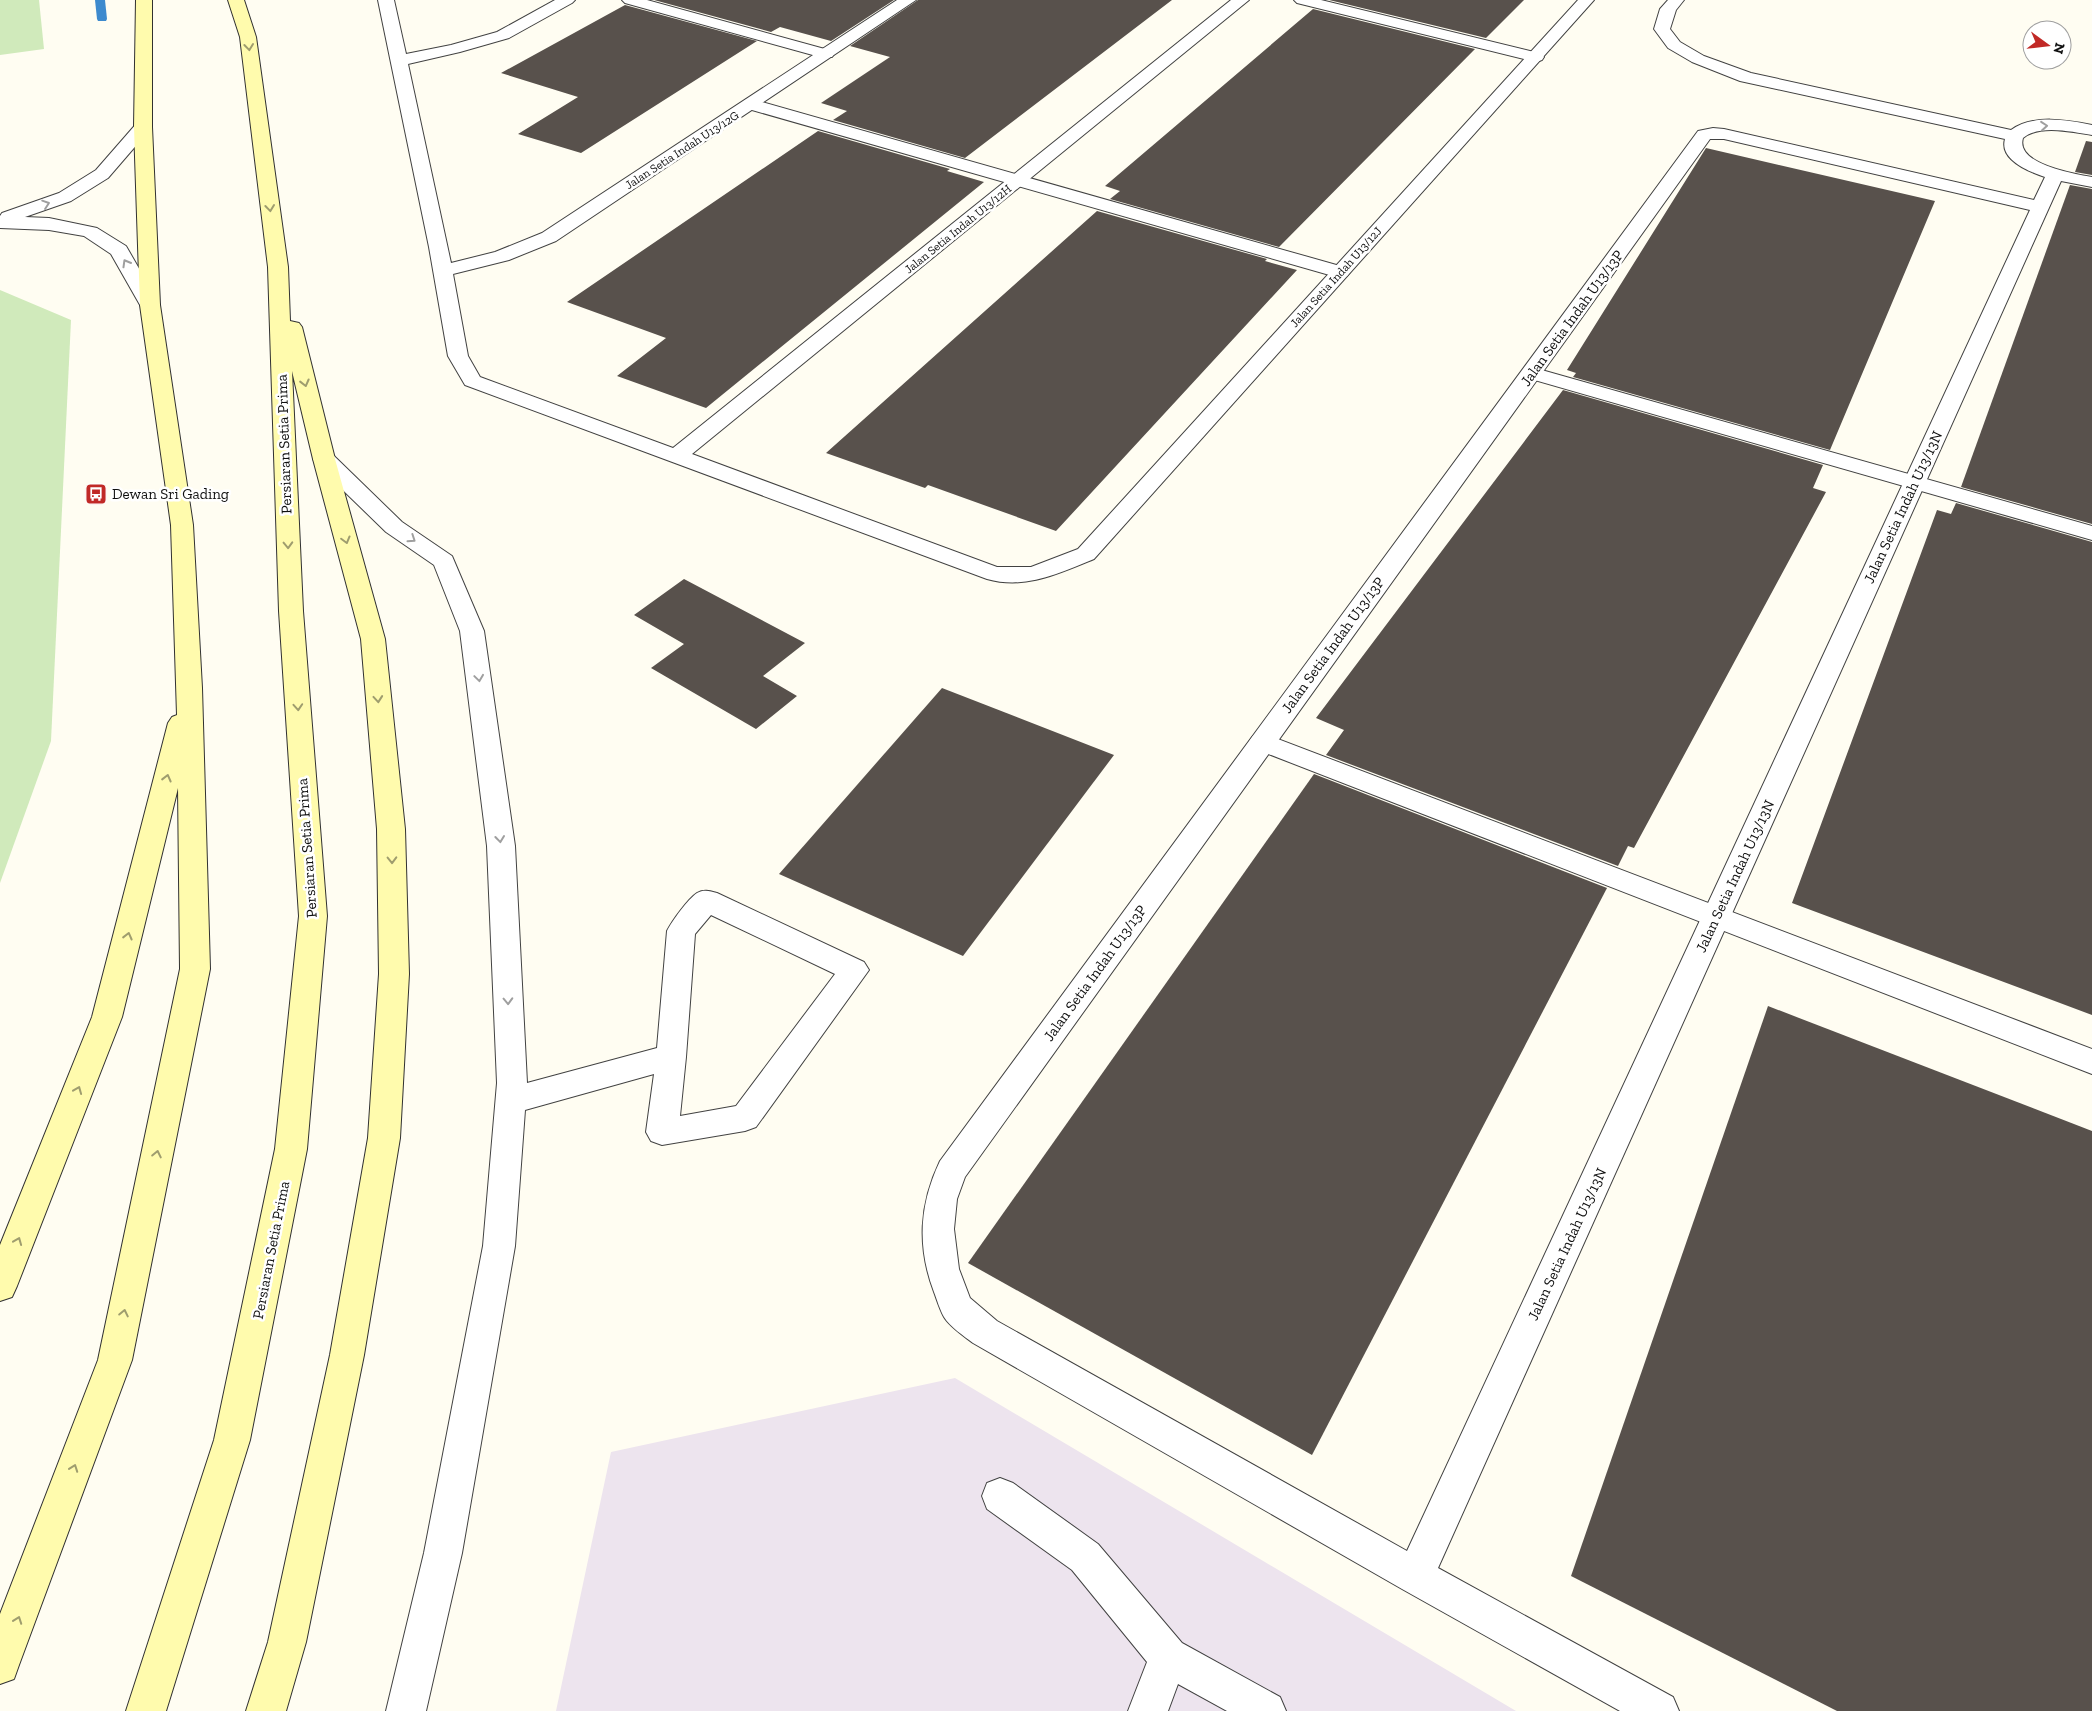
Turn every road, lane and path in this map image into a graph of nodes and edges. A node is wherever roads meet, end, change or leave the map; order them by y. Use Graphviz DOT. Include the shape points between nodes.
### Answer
graph roads {
  1 [pos="144,0"];
  2 [pos="236,0"];
  3 [pos="386,0"];
  4 [pos="567,0"];
  5 [pos="630,0"];
  6 [pos="908,0"];
  7 [pos="1241,0"];
  8 [pos="1302,0"];
  9 [pos="1586,0"];
  10 [pos="1676,0"];
  11 [pos="826,54"];
  12 [pos="1536,56"];
  13 [pos="398,61"];
  14 [pos="751,104"];
  15 [pos="144,127"];
  16 [pos="2092,130"];
  17 [pos="2014,136"];
  18 [pos="2055,175"];
  19 [pos="1019,180"];
  20 [pos="2092,182"];
  21 [pos="2040,208"];
  22 [pos="0,221"];
  23 [pos="278,267"];
  24 [pos="443,271"];
  25 [pos="1340,272"];
  26 [pos="150,305"];
  27 [pos="1531,373"];
  28 [pos="675,457"];
  29 [pos="324,459"];
  30 [pos="1915,481"];
  31 [pos="2092,533"];
  32 [pos="189,688"];
  33 [pos="1262,742"];
  34 [pos="1716,918"];
  35 [pos="671,1057"];
  36 [pos="2092,1062"];
  37 [pos="510,1101"];
  38 [pos="0,1286"];
  39 [pos="1000,1496"];
  40 [pos="1415,1576"];
  41 [pos="1168,1657"];
  42 [pos="0,1665"];
  43 [pos="146,1711"];
  44 [pos="266,1711"];
  45 [pos="406,1711"];
  46 [pos="1148,1711"];
  47 [pos="1266,1711"];
  48 [pos="1660,1711"];
  1 -- 15 [label="street"];
  2 -- 23 [label="street, Persiaran Setia Prima, one-way" via="248,37"];
  3 -- 13 [label="street"];
  4 -- 13 [label="street" via="503,35"];
  5 -- 11 [label="street"];
  6 -- 11 [label="street, Jalan Setia Indah U13/12G"];
  7 -- 19 [label="street, Jalan Setia Indah U13/12H"];
  8 -- 12 [label="street"];
  9 -- 12 [label="street, Jalan Setia Indah U13/12J"];
  10 -- 17 [label="street" via="1668,9 1662,29 1674,45 1698,59 1746,77"];
  11 -- 14 [label="street, Jalan Setia Indah U13/12G"];
  12 -- 25 [label="street, Jalan Setia Indah U13/12J"];
  13 -- 24 [label="street"];
  14 -- 19 [label="street"];
  14 -- 24 [label="street, Jalan Setia Indah U13/12G" via="549,237 502,256"];
  22 -- 15 [label="street, one-way" via="65,198 102,174"];
  15 -- 26 [label="street"];
  17 -- 16 [label="street, one-way" via="2039,126"];
  17 -- 18 [label="street" via="2012,144 2025,161"];
  18 -- 20 [label="street"];
  18 -- 21 [label="street, Jalan Setia Indah U13/13N"];
  19 -- 25 [label="street"];
  19 -- 28 [label="street, Jalan Setia Indah U13/12H"];
  21 -- 27 [label="street, Jalan Setia Indah U13/13P" via="1724,134 1704,135"];
  21 -- 30 [label="street, Jalan Setia Indah U13/13N"];
  26 -- 22 [label="street, one-way" via="119,250 90,232 49,224"];
  23 -- 29 [label="street, one-way"];
  23 -- 43 [label="street, Persiaran Setia Prima, one-way" via="291,611 313,916 291,1149 232,1440"];
  24 -- 28 [label="street" via="458,356 472,381"];
  25 -- 28 [label="street, Jalan Setia Indah U13/12J" via="1086,554 1034,574 995,574"];
  26 -- 32 [label="street" via="182,525"];
  27 -- 30 [label="street"];
  27 -- 33 [label="street, Jalan Setia Indah U13/13P"];
  29 -- 37 [label="street, one-way" via="394,527 444,560 472,632 501,846 512,1083"];
  29 -- 44 [label="street, one-way" via="373,639 391,829 394,974 384,1138 347,1355 287,1642"];
  30 -- 31 [label="street"];
  30 -- 34 [label="street, Jalan Setia Indah U13/13N"];
  38 -- 32 [label="street, one-way" via="107,1017"];
  42 -- 32 [label="street, one-way" via="115,1360 195,969"];
  33 -- 34 [label="street"];
  33 -- 40 [label="street, Jalan Setia Indah U13/13P" via="951,1171 941,1199 938,1229 942,1269 957,1308 985,1332"];
  34 -- 36 [label="street"];
  34 -- 40 [label="street, Jalan Setia Indah U13/13N"];
  35 -- 35 [label="street" via="681,931 707,901 854,970 745,1118 662,1132"];
  35 -- 37 [label="street"];
  37 -- 45 [label="street" via="499,1246 443,1553"];
  39 -- 41 [label="street" via="1085,1558"];
  40 -- 48 [label="street, Jalan Setia Indah U13/13P"];
  41 -- 46 [label="street"];
  41 -- 47 [label="street"];
}
